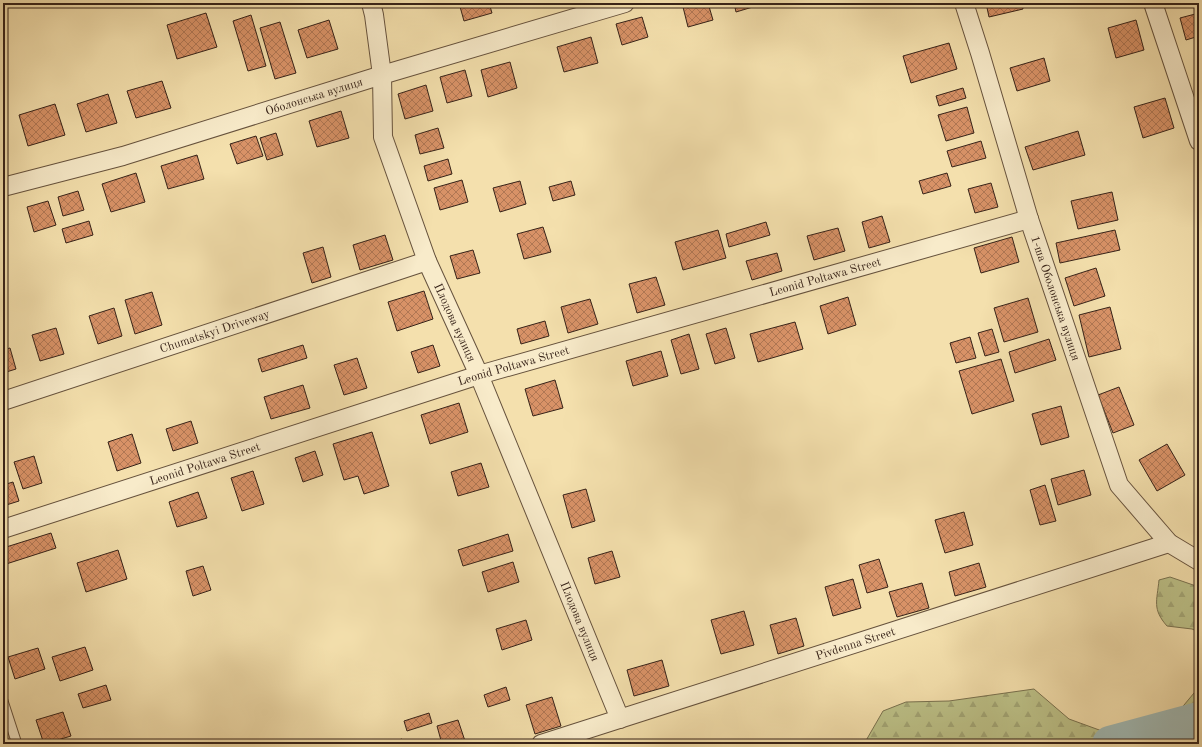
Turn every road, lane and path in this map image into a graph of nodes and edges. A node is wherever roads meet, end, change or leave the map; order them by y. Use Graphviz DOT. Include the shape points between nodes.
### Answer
graph roads {
  1 [pos="371,3"];
  2 [pos="625,3"];
  3 [pos="964,3"];
  4 [pos="1153,3"];
  5 [pos="382,75"];
  6 [pos="1199,142"];
  7 [pos="3,187"];
  8 [pos="1029,219"];
  9 [pos="427,261"];
  10 [pos="479,375"];
  11 [pos="3,400"];
  12 [pos="3,529"];
  13 [pos="1169,543"];
  14 [pos="1199,561"];
  15 [pos="3,701"];
  16 [pos="620,719"];
  17 [pos="17,744"];
  18 [pos="541,744"];
  1 -- 5 [label="street, Плодова вулиця"];
  2 -- 5 [label="street, Оболонська вулиця"];
  3 -- 8 [label="street, 1-ша Оболонська вулиця"];
  4 -- 6 [label="street"];
  5 -- 7 [label="street, Оболонська вулиця" via="124,156"];
  5 -- 9 [label="street, Плодова вулиця" via="383,137"];
  8 -- 10 [label="street, Leonid Poltawa Street"];
  8 -- 13 [label="street, 1-ша Оболонська вулиця" via="1119,485"];
  9 -- 10 [label="street, Плодова вулиця"];
  9 -- 11 [label="street, Chumatskyi Driveway"];
  10 -- 12 [label="street, Leonid Poltawa Street"];
  10 -- 16 [label="street, Плодова вулиця"];
  13 -- 14 [label="street, 1-ша Оболонська вулиця"];
  13 -- 16 [label="street, Pivdenna Street"];
  15 -- 17 [label="lane"];
  16 -- 18 [label="street, Pivdenna Street"];
}
